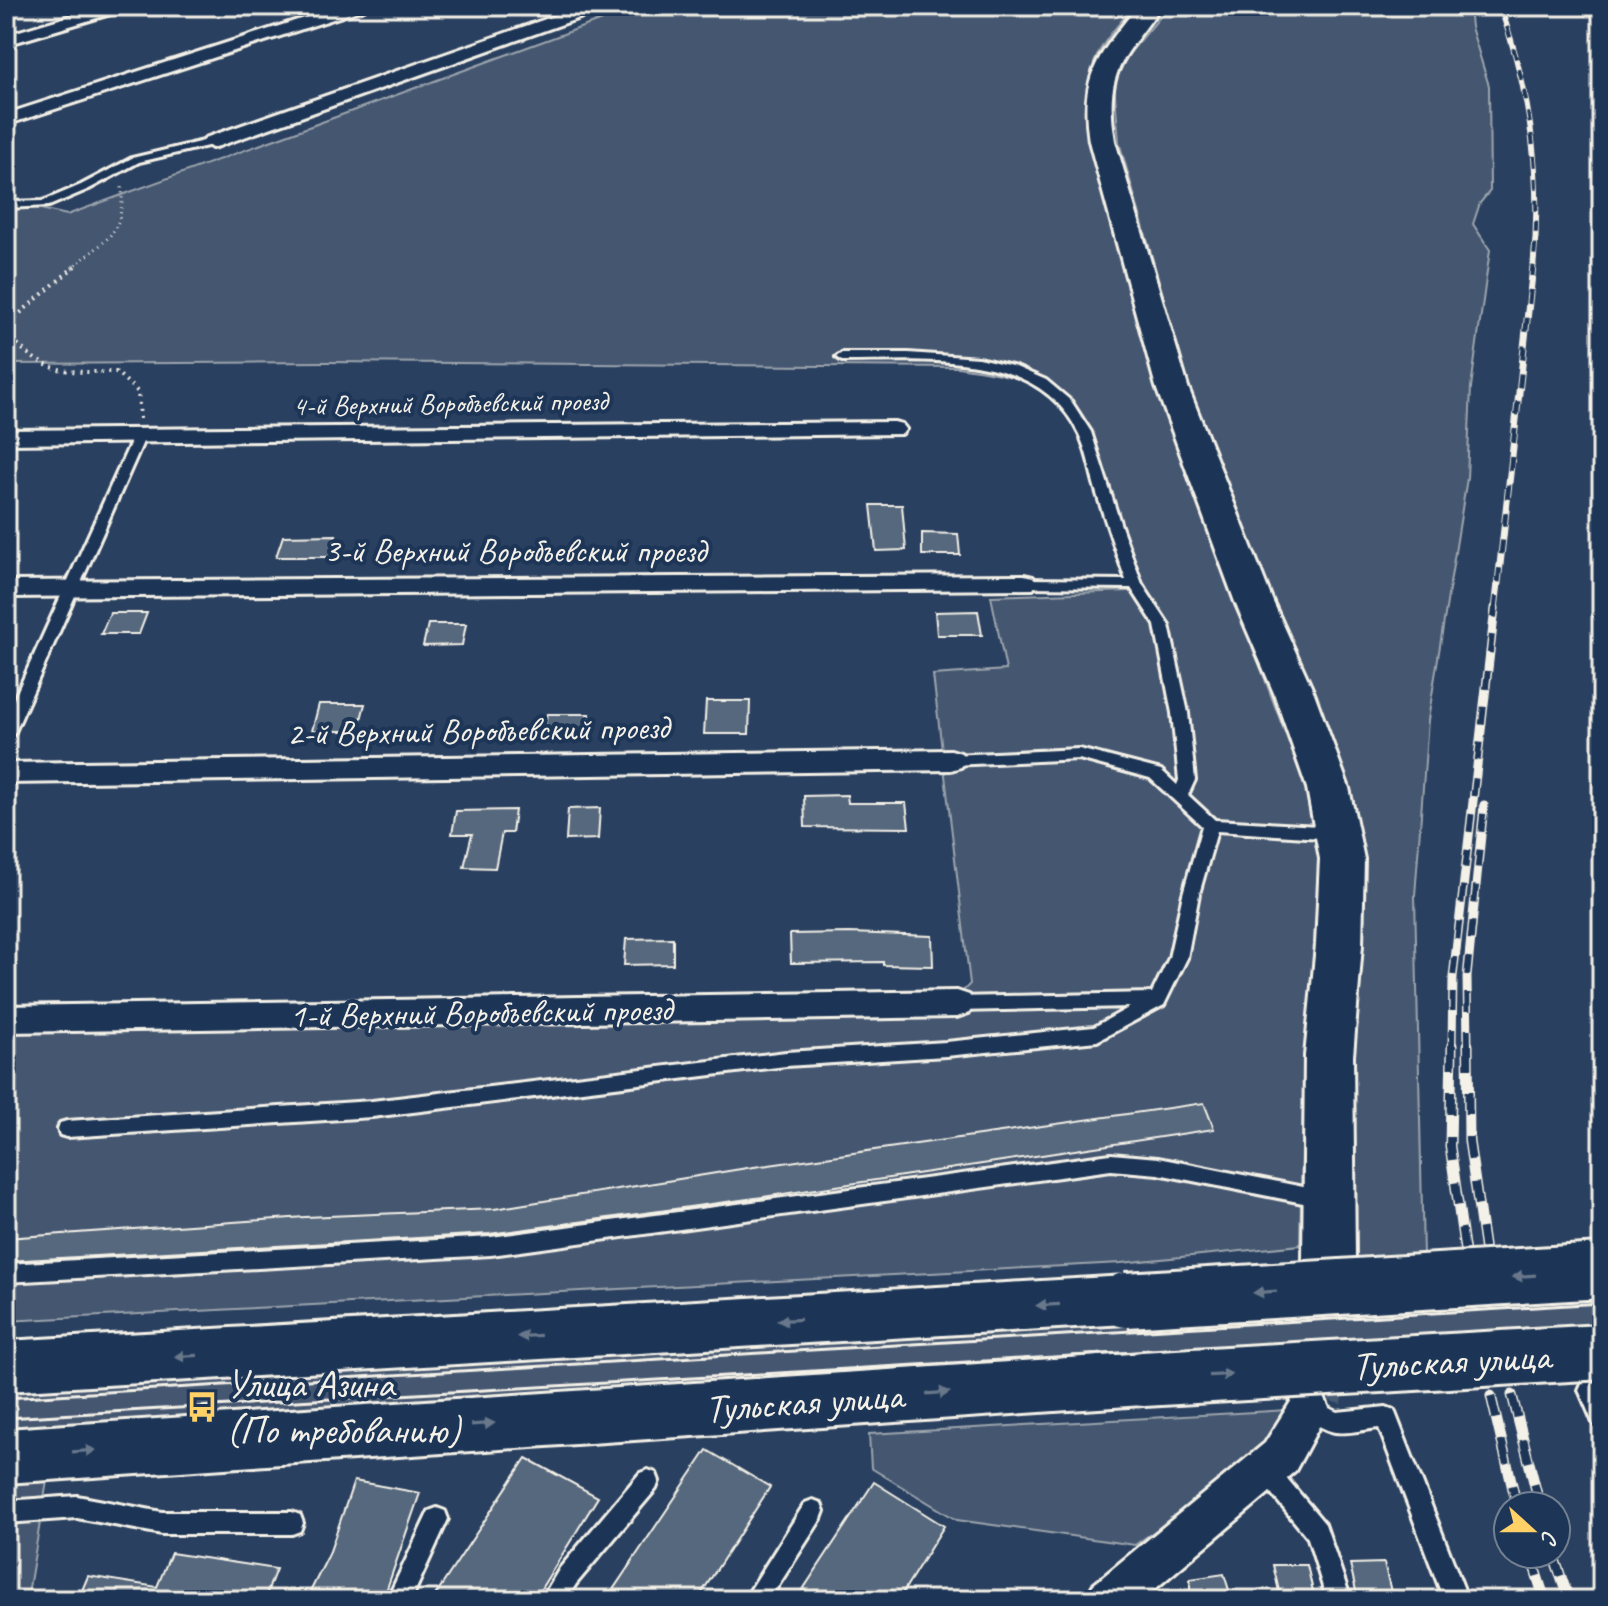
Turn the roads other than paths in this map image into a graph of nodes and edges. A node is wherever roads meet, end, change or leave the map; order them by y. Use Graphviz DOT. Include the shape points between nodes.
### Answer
graph roads {
  1 [pos="121,6"];
  2 [pos="358,6"];
  3 [pos="599,6"];
  4 [pos="1150,6"];
  5 [pos="6,40"];
  6 [pos="6,120"];
  7 [pos="212,142"];
  8 [pos="6,205"];
  9 [pos="842,357"];
  10 [pos="894,429"];
  11 [pos="140,435"];
  12 [pos="6,437"];
  13 [pos="1024,583"];
  14 [pos="1135,584"];
  15 [pos="70,588"];
  16 [pos="6,589"];
  17 [pos="6,734"];
  18 [pos="951,760"];
  19 [pos="6,773"];
  20 [pos="1179,796"];
  21 [pos="1211,825"];
  22 [pos="1336,833"];
  23 [pos="1158,1000"];
  24 [pos="957,1004"];
  25 [pos="6,1019"];
  26 [pos="67,1129"];
  27 [pos="1329,1199"];
  28 [pos="1329,1261"];
  29 [pos="1602,1271"];
  30 [pos="6,1273"];
  31 [pos="6,1366"];
  32 [pos="1596,1371"];
  33 [pos="1309,1408"];
  34 [pos="1602,1418"];
  35 [pos="6,1456"];
  36 [pos="1266,1470"];
  37 [pos="648,1481"];
  38 [pos="813,1511"];
  39 [pos="6,1512"];
  40 [pos="437,1519"];
  41 [pos="292,1523"];
  42 [pos="1126,1594"];
  43 [pos="399,1600"];
  44 [pos="553,1600"];
  45 [pos="756,1600"];
  46 [pos="1339,1600"];
  47 [pos="1456,1600"];
  1 -- 5 [label="street"];
  2 -- 6 [label="street"];
  3 -- 7 [label="street"];
  4 -- 22 [label="street" via="1105,64 1098,83 1096,114 1102,141 1172,387 1294,693 1328,788"];
  7 -- 8 [label="lane" via="136,160 45,204"];
  9 -- 14 [label="lane" via="965,360 1020,371 1065,399 1085,432"];
  10 -- 11 [label="street, 4-й Верхний Воробъевский проезд"];
  11 -- 12 [label="street, 4-й Верхний Воробъевский проезд"];
  11 -- 15 [label="lane"];
  13 -- 14 [label="lane"];
  13 -- 15 [label="street, 3-й Верхний Воробъевский проезд"];
  14 -- 20 [label="lane" via="1162,625 1187,780"];
  15 -- 16 [label="street, 3-й Верхний Воробъевский проезд"];
  15 -- 17 [label="lane"];
  18 -- 19 [label="street, 2-й Верхний Воробъевский проезд"];
  18 -- 20 [label="lane" via="1079,754 1155,774"];
  20 -- 21 [label="lane"];
  21 -- 22 [label="lane"];
  21 -- 23 [label="lane" via="1178,958"];
  22 -- 27 [label="street" via="1342,859 1329,1056"];
  23 -- 24 [label="lane"];
  23 -- 26 [label="lane" via="1097,1034 786,1059 372,1109"];
  24 -- 25 [label="street, 1-й Верхний Воробъевский проезд"];
  27 -- 28 [label="street"];
  27 -- 30 [label="lane" via="1111,1162 491,1246"];
  29 -- 31 [label="street, one-way, bridge"];
  32 -- 34 [label="lane"];
  35 -- 32 [label="street, Тульская улица, one-way, bridge" via="1143,1379"];
  33 -- 36 [label="street" via="1280,1457"];
  33 -- 47 [label="lane" via="1335,1422 1386,1417"];
  36 -- 42 [label="street"];
  36 -- 46 [label="lane" via="1317,1532"];
  37 -- 44 [label="lane"];
  38 -- 45 [label="lane"];
  39 -- 41 [label="lane" via="77,1507 162,1523"];
  40 -- 43 [label="lane"];
}
